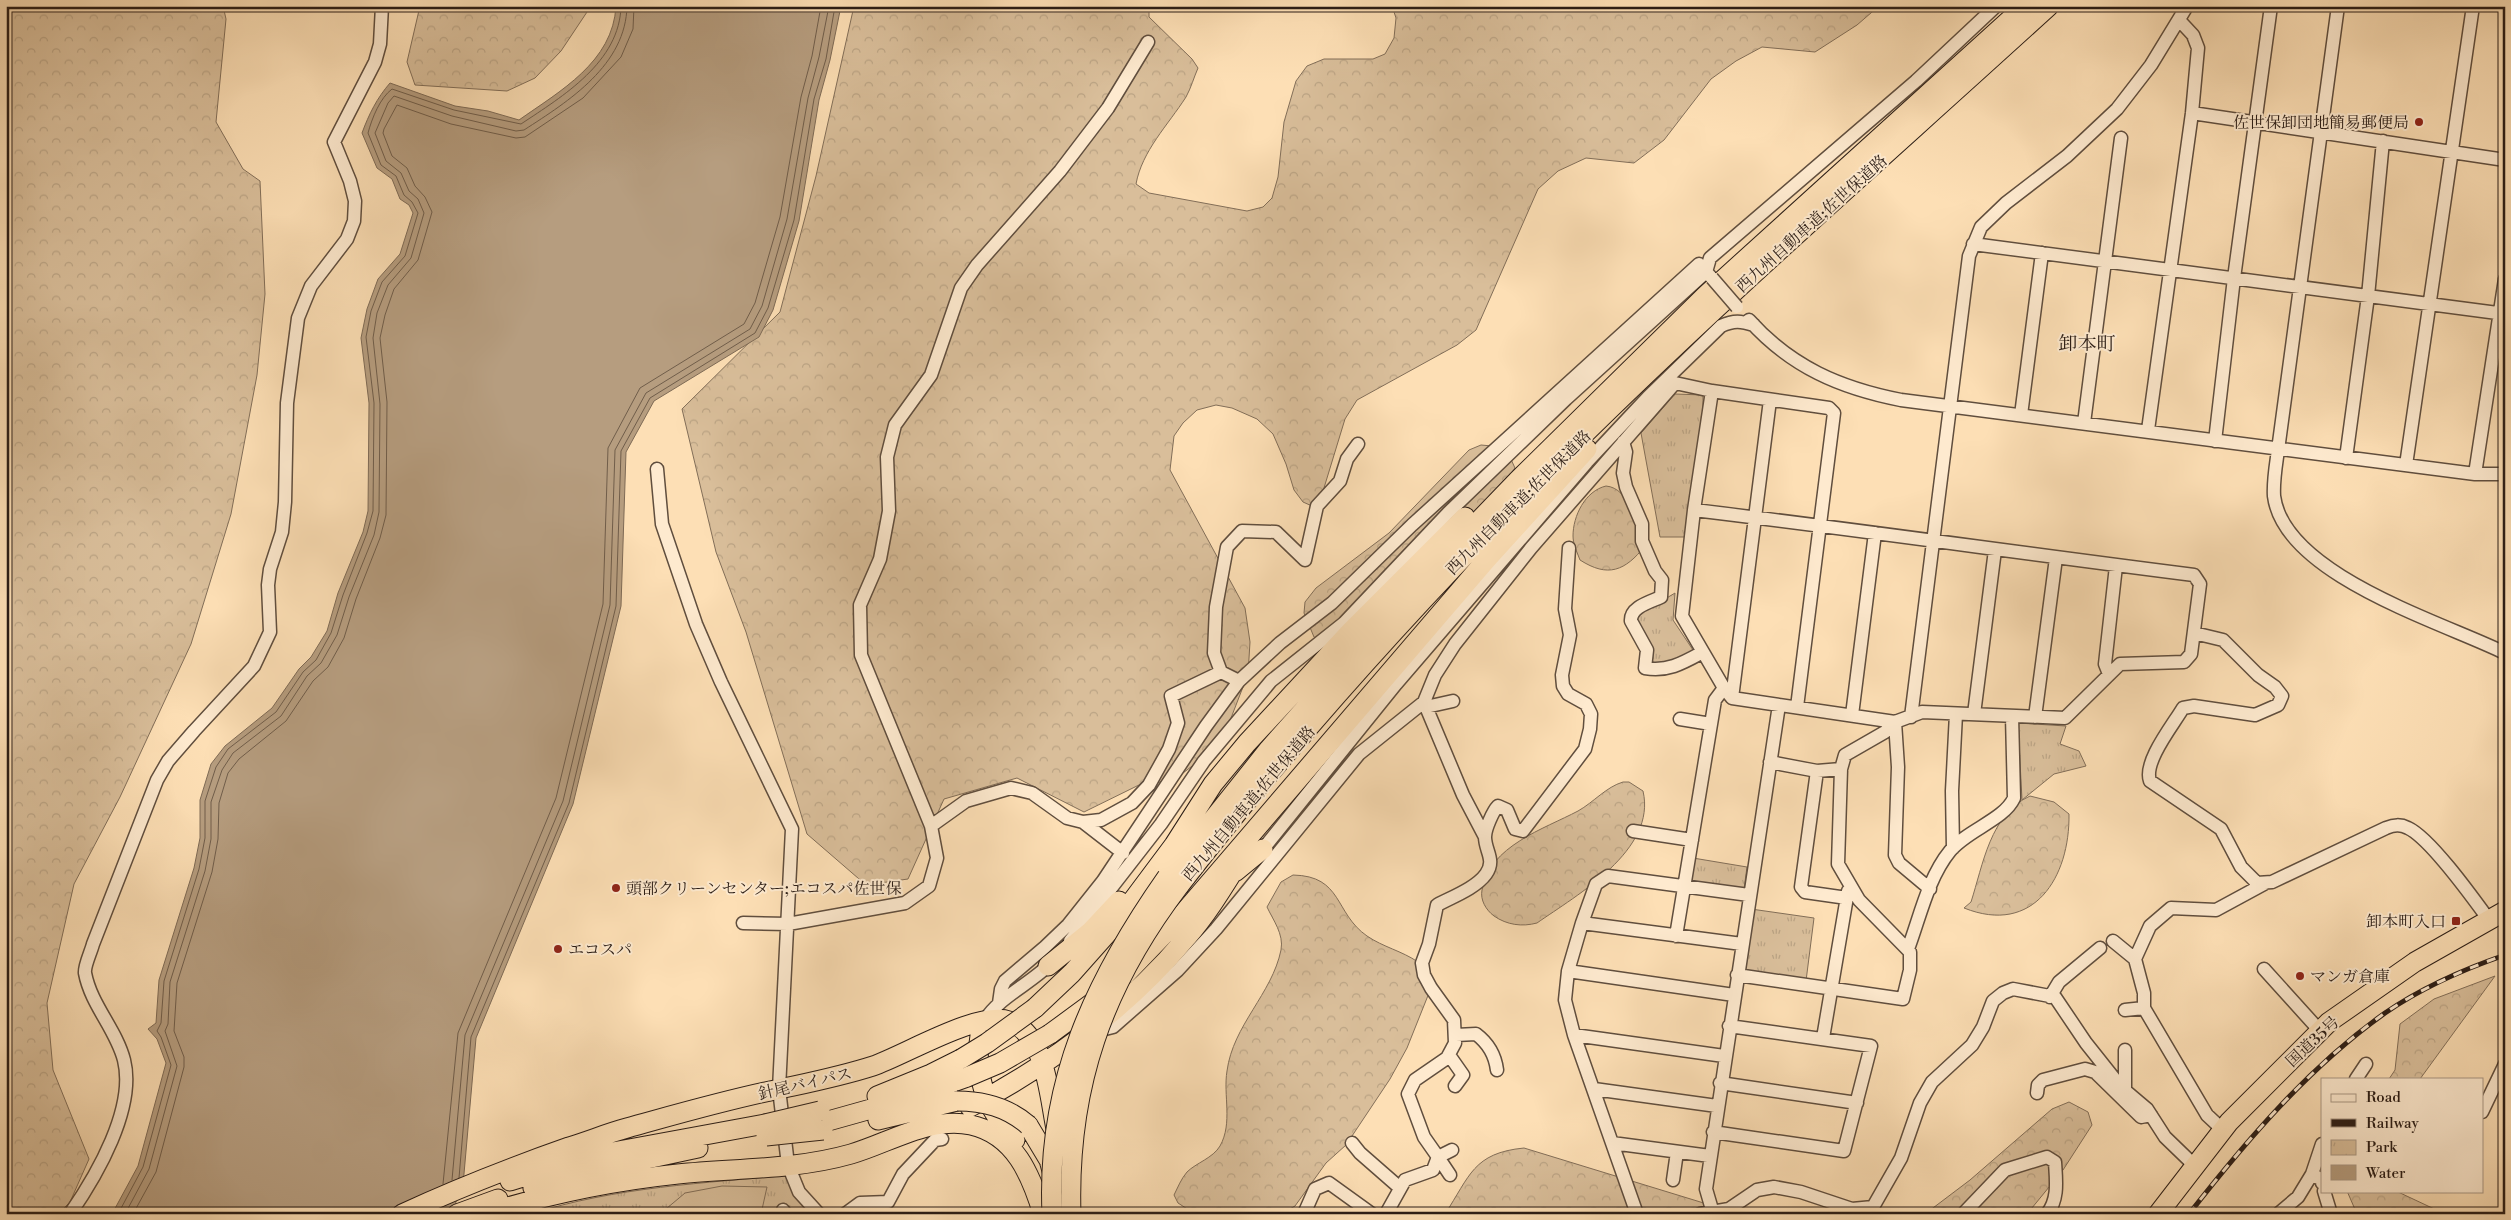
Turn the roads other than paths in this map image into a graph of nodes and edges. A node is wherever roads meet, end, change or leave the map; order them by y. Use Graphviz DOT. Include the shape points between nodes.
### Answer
graph roads {
  1 [pos="382,6"];
  2 [pos="1996,6"];
  3 [pos="2025,6"];
  4 [pos="2049,6"];
  5 [pos="2187,6"];
  6 [pos="2271,6"];
  7 [pos="2338,6"];
  8 [pos="2473,6"];
  9 [pos="2179,20"];
  10 [pos="1148,42"];
  11 [pos="2192,113"];
  12 [pos="2256,124"];
  13 [pos="2320,133"];
  14 [pos="2121,138"];
  15 [pos="2384,141"];
  16 [pos="2451,152"];
  17 [pos="2505,160"];
  18 [pos="1974,244"];
  19 [pos="2042,253"];
  20 [pos="2105,262"];
  21 [pos="2170,270"];
  22 [pos="1706,272"];
  23 [pos="2234,278"];
  24 [pos="2505,279"];
  25 [pos="2301,287"];
  26 [pos="2368,296"];
  27 [pos="2431,305"];
  28 [pos="1718,306"];
  29 [pos="2503,314"];
  30 [pos="1754,325"];
  31 [pos="1644,353"];
  32 [pos="1712,391"];
  33 [pos="1770,400"];
  34 [pos="1950,406"];
  35 [pos="2020,415"];
  36 [pos="2084,423"];
  37 [pos="2148,430"];
  38 [pos="2215,441"];
  39 [pos="1623,442"];
  40 [pos="1358,444"];
  41 [pos="2278,450"];
  42 [pos="2346,458"];
  43 [pos="2406,465"];
  44 [pos="657,469"];
  45 [pos="2475,474"];
  46 [pos="2505,474"];
  47 [pos="1694,510"];
  48 [pos="1756,517"];
  49 [pos="1822,525"];
  50 [pos="1875,533"];
  51 [pos="1932,542"];
  52 [pos="1569,548"];
  53 [pos="1995,550"];
  54 [pos="2056,558"];
  55 [pos="2116,566"];
  56 [pos="2194,634"];
  57 [pos="1703,652"];
  58 [pos="2505,653"];
  59 [pos="1220,672"];
  60 [pos="2109,674"];
  61 [pos="1239,681"];
  62 [pos="1728,693"];
  63 [pos="1453,701"];
  64 [pos="1779,704"];
  65 [pos="1425,705"];
  66 [pos="1797,707"];
  67 [pos="1956,714"];
  68 [pos="1974,714"];
  69 [pos="1852,715"];
  70 [pos="2012,716"];
  71 [pos="1911,717"];
  72 [pos="2035,717"];
  73 [pos="1680,719"];
  74 [pos="1895,722"];
  75 [pos="1711,724"];
  76 [pos="1770,762"];
  77 [pos="1841,769"];
  78 [pos="1817,771"];
  79 [pos="1213,784"];
  80 [pos="1279,800"];
  81 [pos="1083,822"];
  82 [pos="931,826"];
  83 [pos="1633,831"];
  84 [pos="1485,837"];
  85 [pos="1692,840"];
  86 [pos="1953,848"];
  87 [pos="1263,849"];
  88 [pos="1123,853"];
  89 [pos="1232,874"];
  90 [pos="1173,881"];
  91 [pos="2264,884"];
  92 [pos="1684,886"];
  93 [pos="1930,889"];
  94 [pos="1848,892"];
  95 [pos="1749,896"];
  96 [pos="2497,916"];
  97 [pos="1582,923"];
  98 [pos="743,924"];
  99 [pos="788,924"];
  100 [pos="1181,930"];
  101 [pos="1676,936"];
  102 [pos="2113,941"];
  103 [pos="1742,944"];
  104 [pos="2100,948"];
  105 [pos="1908,949"];
  106 [pos="2135,959"];
  107 [pos="1048,966"];
  108 [pos="2264,969"];
  109 [pos="1568,971"];
  110 [pos="1737,975"];
  111 [pos="1832,989"];
  112 [pos="1734,995"];
  113 [pos="2050,996"];
  114 [pos="999,1003"];
  115 [pos="2144,1008"];
  116 [pos="2125,1010"];
  117 [pos="985,1020"];
  118 [pos="1730,1026"];
  119 [pos="2320,1031"];
  120 [pos="1088,1033"];
  121 [pos="1456,1035"];
  122 [pos="1574,1035"];
  123 [pos="1823,1038"];
  124 [pos="2124,1050"];
  125 [pos="1449,1055"];
  126 [pos="1724,1056"];
  127 [pos="2366,1064"];
  128 [pos="2505,1064"];
  129 [pos="1042,1066"];
  130 [pos="1497,1070"];
  131 [pos="1076,1074"];
  132 [pos="2357,1078"];
  133 [pos="1720,1083"];
  134 [pos="1455,1086"];
  135 [pos="779,1089"];
  136 [pos="1594,1089"];
  137 [pos="2125,1090"];
  138 [pos="2038,1093"];
  139 [pos="986,1098"];
  140 [pos="1857,1103"];
  141 [pos="1717,1106"];
  142 [pos="2484,1108"];
  143 [pos="1052,1110"];
  144 [pos="2151,1115"];
  145 [pos="821,1121"];
  146 [pos="2223,1130"];
  147 [pos="940,1131"];
  148 [pos="1714,1132"];
  149 [pos="1612,1142"];
  150 [pos="1352,1143"];
  151 [pos="2321,1147"];
  152 [pos="1452,1150"];
  153 [pos="1678,1152"];
  154 [pos="1710,1156"];
  155 [pos="1438,1157"];
  156 [pos="788,1165"];
  157 [pos="2195,1166"];
  158 [pos="2312,1174"];
  159 [pos="1450,1175"];
  160 [pos="2321,1179"];
  161 [pos="1673,1180"];
  162 [pos="520,1184"];
  163 [pos="1400,1188"];
  164 [pos="2324,1192"];
  165 [pos="1874,1211"];
  166 [pos="1714,1212"];
  167 [pos="70,1214"];
  168 [pos="402,1214"];
  169 [pos="422,1214"];
  170 [pos="457,1214"];
  171 [pos="485,1214"];
  172 [pos="819,1214"];
  173 [pos="845,1214"];
  174 [pos="1044,1214"];
  175 [pos="1048,1214"];
  176 [pos="1052,1214"];
  177 [pos="1064,1214"];
  178 [pos="1073,1214"];
  179 [pos="1304,1214"];
  180 [pos="1372,1214"];
  181 [pos="1386,1214"];
  182 [pos="1637,1214"];
  183 [pos="1700,1214"];
  184 [pos="1963,1214"];
  185 [pos="2047,1214"];
  186 [pos="2158,1214"];
  187 [pos="2278,1214"];
  188 [pos="2331,1214"];
  1 -- 167 [label="street" via="380,44 375,62 334,142 353,194 354,221 347,239 311,286 298,318 287,403 283,522 268,585 270,632 254,666 168,761 157,780 93,944 84,972 100,1011 115,1036 127,1076 118,1120 96,1172"];
  2 -- 22 [label="street" via="1916,81 1710,258"];
  3 -- 31 [label="highway, 西九州自動車道;佐世保道路"];
  4 -- 28 [label="highway, 西九州自動車道;佐世保道路"];
  5 -- 9 [label="street"];
  6 -- 12 [label="street"];
  7 -- 13 [label="street"];
  8 -- 16 [label="street"];
  9 -- 11 [label="street" via="2193,35 2198,48"];
  9 -- 18 [label="street" via="2151,65 2118,108 2067,156 2006,203 1981,227"];
  10 -- 82 [label="street" via="1108,108 1060,171 976,264 961,288 931,375 894,425 887,457 889,511 882,549 860,605 861,655"];
  11 -- 12 [label="street"];
  11 -- 21 [label="street"];
  12 -- 13 [label="street"];
  12 -- 23 [label="street"];
  13 -- 15 [label="street"];
  13 -- 25 [label="street"];
  14 -- 20 [label="street"];
  15 -- 16 [label="street"];
  15 -- 26 [label="street"];
  16 -- 17 [label="street"];
  16 -- 27 [label="street"];
  18 -- 19 [label="street"];
  18 -- 34 [label="street" via="1969,256"];
  19 -- 20 [label="street"];
  19 -- 35 [label="street"];
  20 -- 21 [label="street"];
  20 -- 36 [label="street"];
  21 -- 23 [label="street"];
  21 -- 37 [label="street"];
  22 -- 30 [label="street, bridge"];
  22 -- 61 [label="street" via="1412,525 1332,603 1280,643"];
  22 -- 107 [label="street" via="1566,399 1448,513 1344,623 1272,681 1204,761 1161,824"];
  23 -- 25 [label="street"];
  23 -- 38 [label="street"];
  24 -- 29 [label="street"];
  25 -- 26 [label="street"];
  25 -- 41 [label="street"];
  26 -- 27 [label="street"];
  26 -- 42 [label="street"];
  27 -- 29 [label="street"];
  27 -- 43 [label="street"];
  28 -- 80 [label="highway" via="1487,559"];
  28 -- 90 [label="highway, 西九州自動車道;佐世保道路" via="1566,452 1446,575"];
  29 -- 45 [label="street"];
  30 -- 34 [label="street" via="1789,356 1826,378 1863,392"];
  30 -- 87 [label="street" via="1731,321 1721,326 1587,462 1396,684"];
  31 -- 79 [label="highway" via="1438,543 1298,687"];
  31 -- 90 [label="highway, 西九州自動車道;佐世保道路" via="1391,612 1269,749"];
  32 -- 33 [label="street"];
  32 -- 39 [label="street" via="1675,383"];
  32 -- 47 [label="street"];
  33 -- 48 [label="street"];
  33 -- 49 [label="street" via="1829,408 1834,412"];
  34 -- 35 [label="street"];
  34 -- 51 [label="street"];
  35 -- 36 [label="street"];
  36 -- 37 [label="street"];
  37 -- 38 [label="street"];
  38 -- 41 [label="street"];
  39 -- 57 [label="street" via="1626,487 1642,524 1642,541 1662,580 1661,597 1634,610 1630,616 1647,650 1645,668 1659,671 1675,668"];
  39 -- 65 [label="street" via="1455,644 1435,675"];
  40 -- 59 [label="street" via="1347,459 1340,481 1317,506 1305,560 1276,532 1242,531 1227,547 1216,607 1214,653"];
  41 -- 42 [label="street"];
  41 -- 58 [label="street" via="2274,497 2282,517 2313,557 2358,586"];
  42 -- 43 [label="street"];
  43 -- 45 [label="street"];
  44 -- 99 [label="street" via="662,524 696,624 720,682 792,829"];
  45 -- 46 [label="street"];
  47 -- 48 [label="street"];
  47 -- 57 [label="street" via="1682,616"];
  48 -- 49 [label="street"];
  48 -- 62 [label="street"];
  49 -- 50 [label="street"];
  49 -- 66 [label="street"];
  50 -- 51 [label="street"];
  50 -- 69 [label="street"];
  51 -- 53 [label="street"];
  51 -- 71 [label="street"];
  52 -- 84 [label="street" via="1565,609 1570,634 1562,675 1568,694 1586,704 1591,714 1585,749 1523,831 1515,829 1507,810 1498,806"];
  53 -- 54 [label="street"];
  53 -- 68 [label="street"];
  54 -- 55 [label="street"];
  54 -- 72 [label="street"];
  55 -- 56 [label="street" via="2194,575 2200,584"];
  55 -- 60 [label="street" via="2105,664"];
  56 -- 60 [label="street" via="2191,654 2184,662 2120,664"];
  56 -- 91 [label="street" via="2223,640 2282,696 2278,705 2255,715 2194,706 2183,708 2151,762 2148,775 2150,781 2221,829 2248,877"];
  57 -- 62 [label="street"];
  59 -- 61 [label="street"];
  59 -- 81 [label="street" via="1171,696 1178,722 1169,749 1149,785 1132,803 1101,820"];
  60 -- 72 [label="street" via="2065,718"];
  61 -- 88 [label="street"];
  62 -- 64 [label="street"];
  62 -- 75 [label="street" via="1715,700"];
  63 -- 65 [label="street"];
  64 -- 66 [label="street"];
  64 -- 76 [label="street"];
  65 -- 84 [label="street" via="1466,802"];
  65 -- 120 [label="street" via="1359,754 1216,929 1178,970 1113,1027"];
  66 -- 69 [label="street"];
  67 -- 68 [label="street"];
  67 -- 71 [label="street" via="1922,712"];
  67 -- 86 [label="street"];
  68 -- 70 [label="street"];
  69 -- 74 [label="street"];
  70 -- 72 [label="street"];
  70 -- 86 [label="street" via="2014,798 2010,806 1970,832"];
  71 -- 74 [label="street"];
  73 -- 75 [label="street"];
  74 -- 77 [label="street" via="1885,732 1845,755"];
  74 -- 93 [label="street" via="1898,767 1895,855 1899,864"];
  75 -- 85 [label="street"];
  76 -- 78 [label="street"];
  76 -- 95 [label="street"];
  77 -- 78 [label="street"];
  77 -- 94 [label="street" via="1838,864"];
  78 -- 94 [label="street" via="1801,887 1805,892"];
  79 -- 107 [label="highway" via="1105,916"];
  79 -- 145 [label="highway, bridge" via="1174,845 1117,922 1072,973 1035,1008 961,1059"];
  80 -- 89 [label="highway"];
  80 -- 100 [label="highway"];
  81 -- 82 [label="street" via="1067,818 1032,794 1011,788 966,801"];
  81 -- 88 [label="street"];
  82 -- 99 [label="street" via="937,858 929,886 905,902"];
  83 -- 85 [label="street"];
  84 -- 121 [label="street" via="1490,853 1489,868 1478,882 1437,905 1422,963 1427,982 1454,1020"];
  85 -- 92 [label="street"];
  86 -- 93 [label="street"];
  87 -- 89 [label="highway"];
  87 -- 100 [label="street"];
  88 -- 114 [label="street" via="1068,925 1006,981"];
  89 -- 100 [label="highway"];
  90 -- 131 [label="highway, 西九州自動車道;佐世保道路, bridge" via="1110,965 1086,1015"];
  91 -- 96 [label="street" via="2386,828 2401,825 2418,834"];
  91 -- 106 [label="street" via="2216,910 2171,908 2150,926"];
  92 -- 95 [label="street"];
  92 -- 97 [label="street" via="1608,876 1596,884"];
  92 -- 101 [label="street"];
  93 -- 105 [label="street"];
  94 -- 105 [label="street"];
  94 -- 111 [label="street"];
  95 -- 103 [label="street"];
  96 -- 119 [label="highway, 国道35号" via="2415,962"];
  97 -- 101 [label="street"];
  97 -- 109 [label="street"];
  98 -- 99 [label="street"];
  99 -- 135 [label="street"];
  100 -- 120 [label="highway" via="1148,980"];
  100 -- 145 [label="highway, bridge" via="1102,996 1017,1054 967,1077 903,1100"];
  101 -- 103 [label="street"];
  102 -- 106 [label="street"];
  103 -- 110 [label="street"];
  104 -- 113 [label="street" via="2059,982"];
  105 -- 111 [label="street" via="1910,970 1903,999"];
  106 -- 115 [label="street" via="2144,992"];
  107 -- 114 [label="street" via="1031,982"];
  108 -- 119 [label="street"];
  109 -- 112 [label="street"];
  109 -- 122 [label="street" via="1565,1000"];
  110 -- 111 [label="street"];
  110 -- 112 [label="street"];
  111 -- 123 [label="street"];
  112 -- 118 [label="street"];
  113 -- 137 [label="street" via="2055,997 2086,1043"];
  113 -- 165 [label="street" via="2012,990 1993,1002 1972,1045 1932,1082 1920,1102 1901,1158"];
  114 -- 117 [label="street"];
  115 -- 116 [label="street"];
  115 -- 146 [label="street" via="2207,1115"];
  117 -- 129 [label="highway, 針尾バイパス" via="1007,1020 1026,1031 1032,1038"];
  117 -- 135 [label="highway, 針尾バイパス" via="850,1074"];
  117 -- 139 [label="highway" via="978,1055"];
  118 -- 123 [label="street"];
  118 -- 126 [label="street"];
  119 -- 146 [label="highway, 国道35号"];
  120 -- 129 [label="highway"];
  120 -- 143 [label="highway" via="1070,1051 1060,1072"];
  121 -- 125 [label="street"];
  121 -- 130 [label="street" via="1476,1034 1483,1039 1495,1056"];
  122 -- 126 [label="street"];
  122 -- 136 [label="street"];
  123 -- 140 [label="street" via="1871,1046"];
  124 -- 137 [label="street"];
  125 -- 134 [label="street" via="1463,1075"];
  125 -- 155 [label="street" via="1415,1080 1408,1094 1424,1136"];
  126 -- 133 [label="street"];
  127 -- 132 [label="street"];
  128 -- 142 [label="street"];
  129 -- 139 [label="highway"];
  129 -- 143 [label="highway, 針尾バイパス"];
  131 -- 176 [label="highway, bridge" via="1055,1132"];
  131 -- 178 [label="highway, bridge"];
  133 -- 140 [label="street"];
  133 -- 141 [label="street"];
  135 -- 156 [label="street"];
  135 -- 162 [label="highway, 針尾バイパス" via="625,1128"];
  136 -- 141 [label="street"];
  136 -- 149 [label="street"];
  137 -- 144 [label="street"];
  138 -- 144 [label="street" via="2038,1085 2043,1080 2085,1069 2095,1072 2142,1116"];
  139 -- 147 [label="highway"];
  139 -- 175 [label="highway" via="992,1112 1035,1172"];
  140 -- 148 [label="street" via="1844,1151"];
  141 -- 148 [label="street"];
  143 -- 178 [label="highway, 針尾バイパス"];
  144 -- 157 [label="street" via="2165,1137"];
  145 -- 162 [label="highway, bridge" via="591,1156"];
  145 -- 177 [label="highway, bridge" via="870,1122 957,1101 995,1106 1018,1116 1028,1126 1049,1160"];
  146 -- 157 [label="highway, 国道35号"];
  147 -- 156 [label="highway, 針尾バイパス"];
  147 -- 173 [label="street" via="903,1174 888,1202 860,1203"];
  147 -- 174 [label="highway, 針尾バイパス" via="971,1125 987,1130 1013,1149 1029,1174"];
  148 -- 154 [label="street"];
  149 -- 153 [label="street"];
  149 -- 182 [label="street"];
  150 -- 163 [label="street"];
  151 -- 158 [label="street"];
  152 -- 155 [label="street"];
  153 -- 154 [label="street"];
  153 -- 161 [label="street"];
  154 -- 166 [label="street" via="1706,1189"];
  155 -- 159 [label="street"];
  155 -- 163 [label="street" via="1433,1170 1405,1180"];
  156 -- 162 [label="highway, 針尾バイパス" via="620,1182"];
  156 -- 172 [label="street" via="799,1192"];
  157 -- 186 [label="highway, 国道35号"];
  158 -- 160 [label="street"];
  158 -- 187 [label="street" via="2298,1197"];
  162 -- 168 [label="highway, 針尾バイパス"];
  162 -- 169 [label="highway"];
  162 -- 170 [label="highway"];
  162 -- 171 [label="highway, 針尾バイパス"];
  163 -- 181 [label="street"];
  164 -- 188 [label="street"];
  165 -- 166 [label="street" via="1852,1209 1801,1192 1774,1187 1757,1190 1729,1209"];
  166 -- 183 [label="street"];
  179 -- 180 [label="street" via="1315,1189 1329,1183"];
  184 -- 185 [label="street" via="2005,1170 2047,1157 2055,1162 2057,1186 2053,1206"];
}
